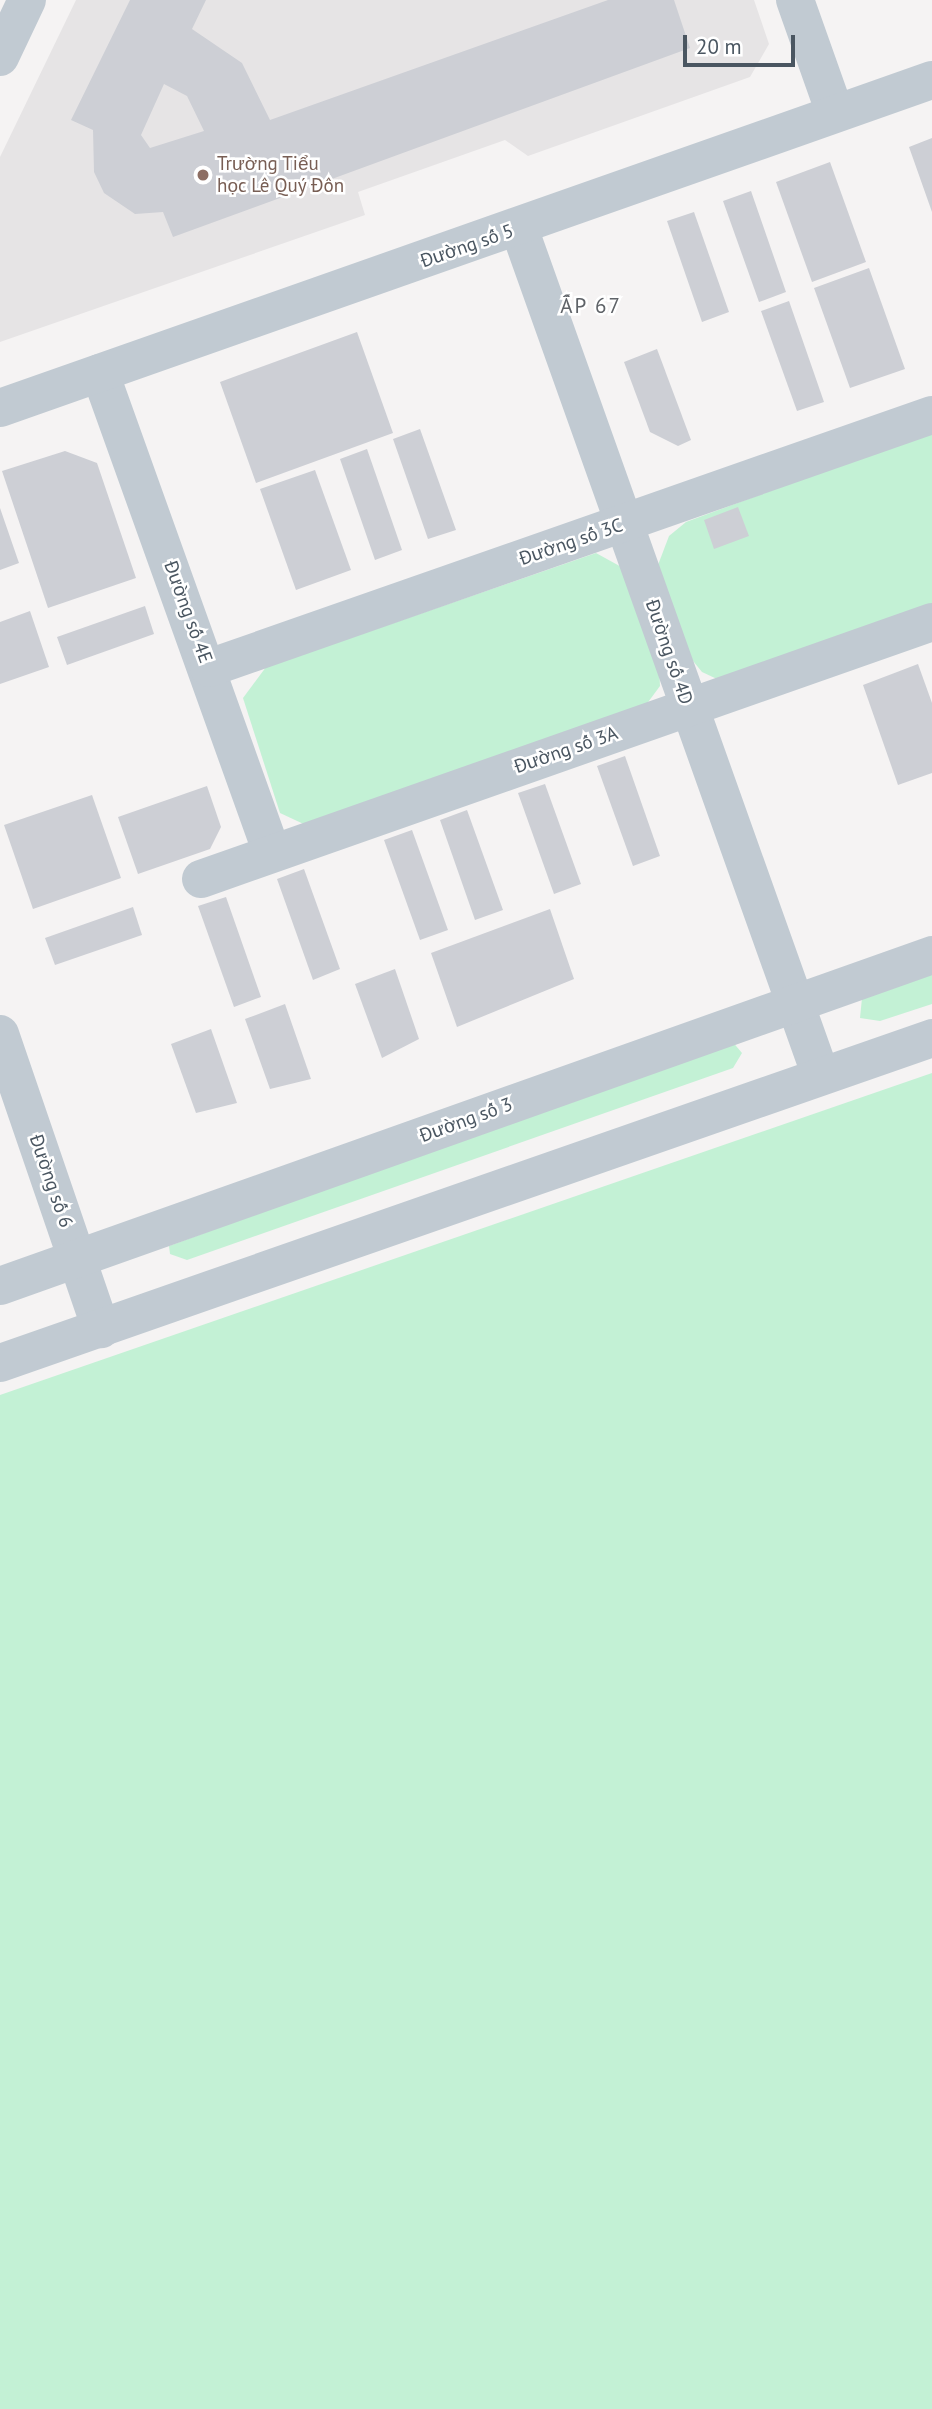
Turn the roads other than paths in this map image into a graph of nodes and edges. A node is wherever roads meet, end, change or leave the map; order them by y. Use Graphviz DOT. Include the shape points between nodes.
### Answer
graph roads {
  1 [pos="27,0"];
  2 [pos="795,0"];
  3 [pos="0,57"];
  4 [pos="932,80"];
  5 [pos="835,113"];
  6 [pos="519,228"];
  7 [pos="100,373"];
  8 [pos="0,408"];
  9 [pos="932,415"];
  10 [pos="624,524"];
  11 [pos="932,622"];
  12 [pos="209,668"];
  13 [pos="688,707"];
  14 [pos="272,853"];
  15 [pos="201,879"];
  16 [pos="932,955"];
  17 [pos="797,1002"];
  18 [pos="0,1034"];
  19 [pos="932,1038"];
  20 [pos="821,1076"];
  21 [pos="78,1259"];
  22 [pos="0,1286"];
  23 [pos="101,1329"];
  24 [pos="0,1363"];
  1 -- 3 [label="street"];
  2 -- 5 [label="street"];
  4 -- 5 [label="street, Đường số 5"];
  5 -- 6 [label="street, Đường số 5"];
  6 -- 7 [label="street, Đường số 5"];
  6 -- 10 [label="street, Đường số 4D"];
  7 -- 8 [label="street, Đường số 5"];
  7 -- 12 [label="street, Đường số 4E"];
  9 -- 10 [label="street, Đường số 3C"];
  10 -- 12 [label="street, Đường số 3C"];
  10 -- 13 [label="street, Đường số 4D"];
  11 -- 13 [label="street, Đường số 3A"];
  12 -- 14 [label="street, Đường số 4E"];
  13 -- 14 [label="street, Đường số 3A"];
  13 -- 17 [label="street, Đường số 4D"];
  14 -- 15 [label="street, Đường số 3A"];
  16 -- 17 [label="street, Đường số 3"];
  17 -- 20 [label="street, Đường số 4D"];
  17 -- 21 [label="street, Đường số 3"];
  18 -- 21 [label="street, Đường số 6"];
  19 -- 20 [label="street"];
  20 -- 23 [label="street"];
  21 -- 22 [label="street, Đường số 3"];
  21 -- 23 [label="street, Đường số 6"];
  23 -- 24 [label="street"];
}
